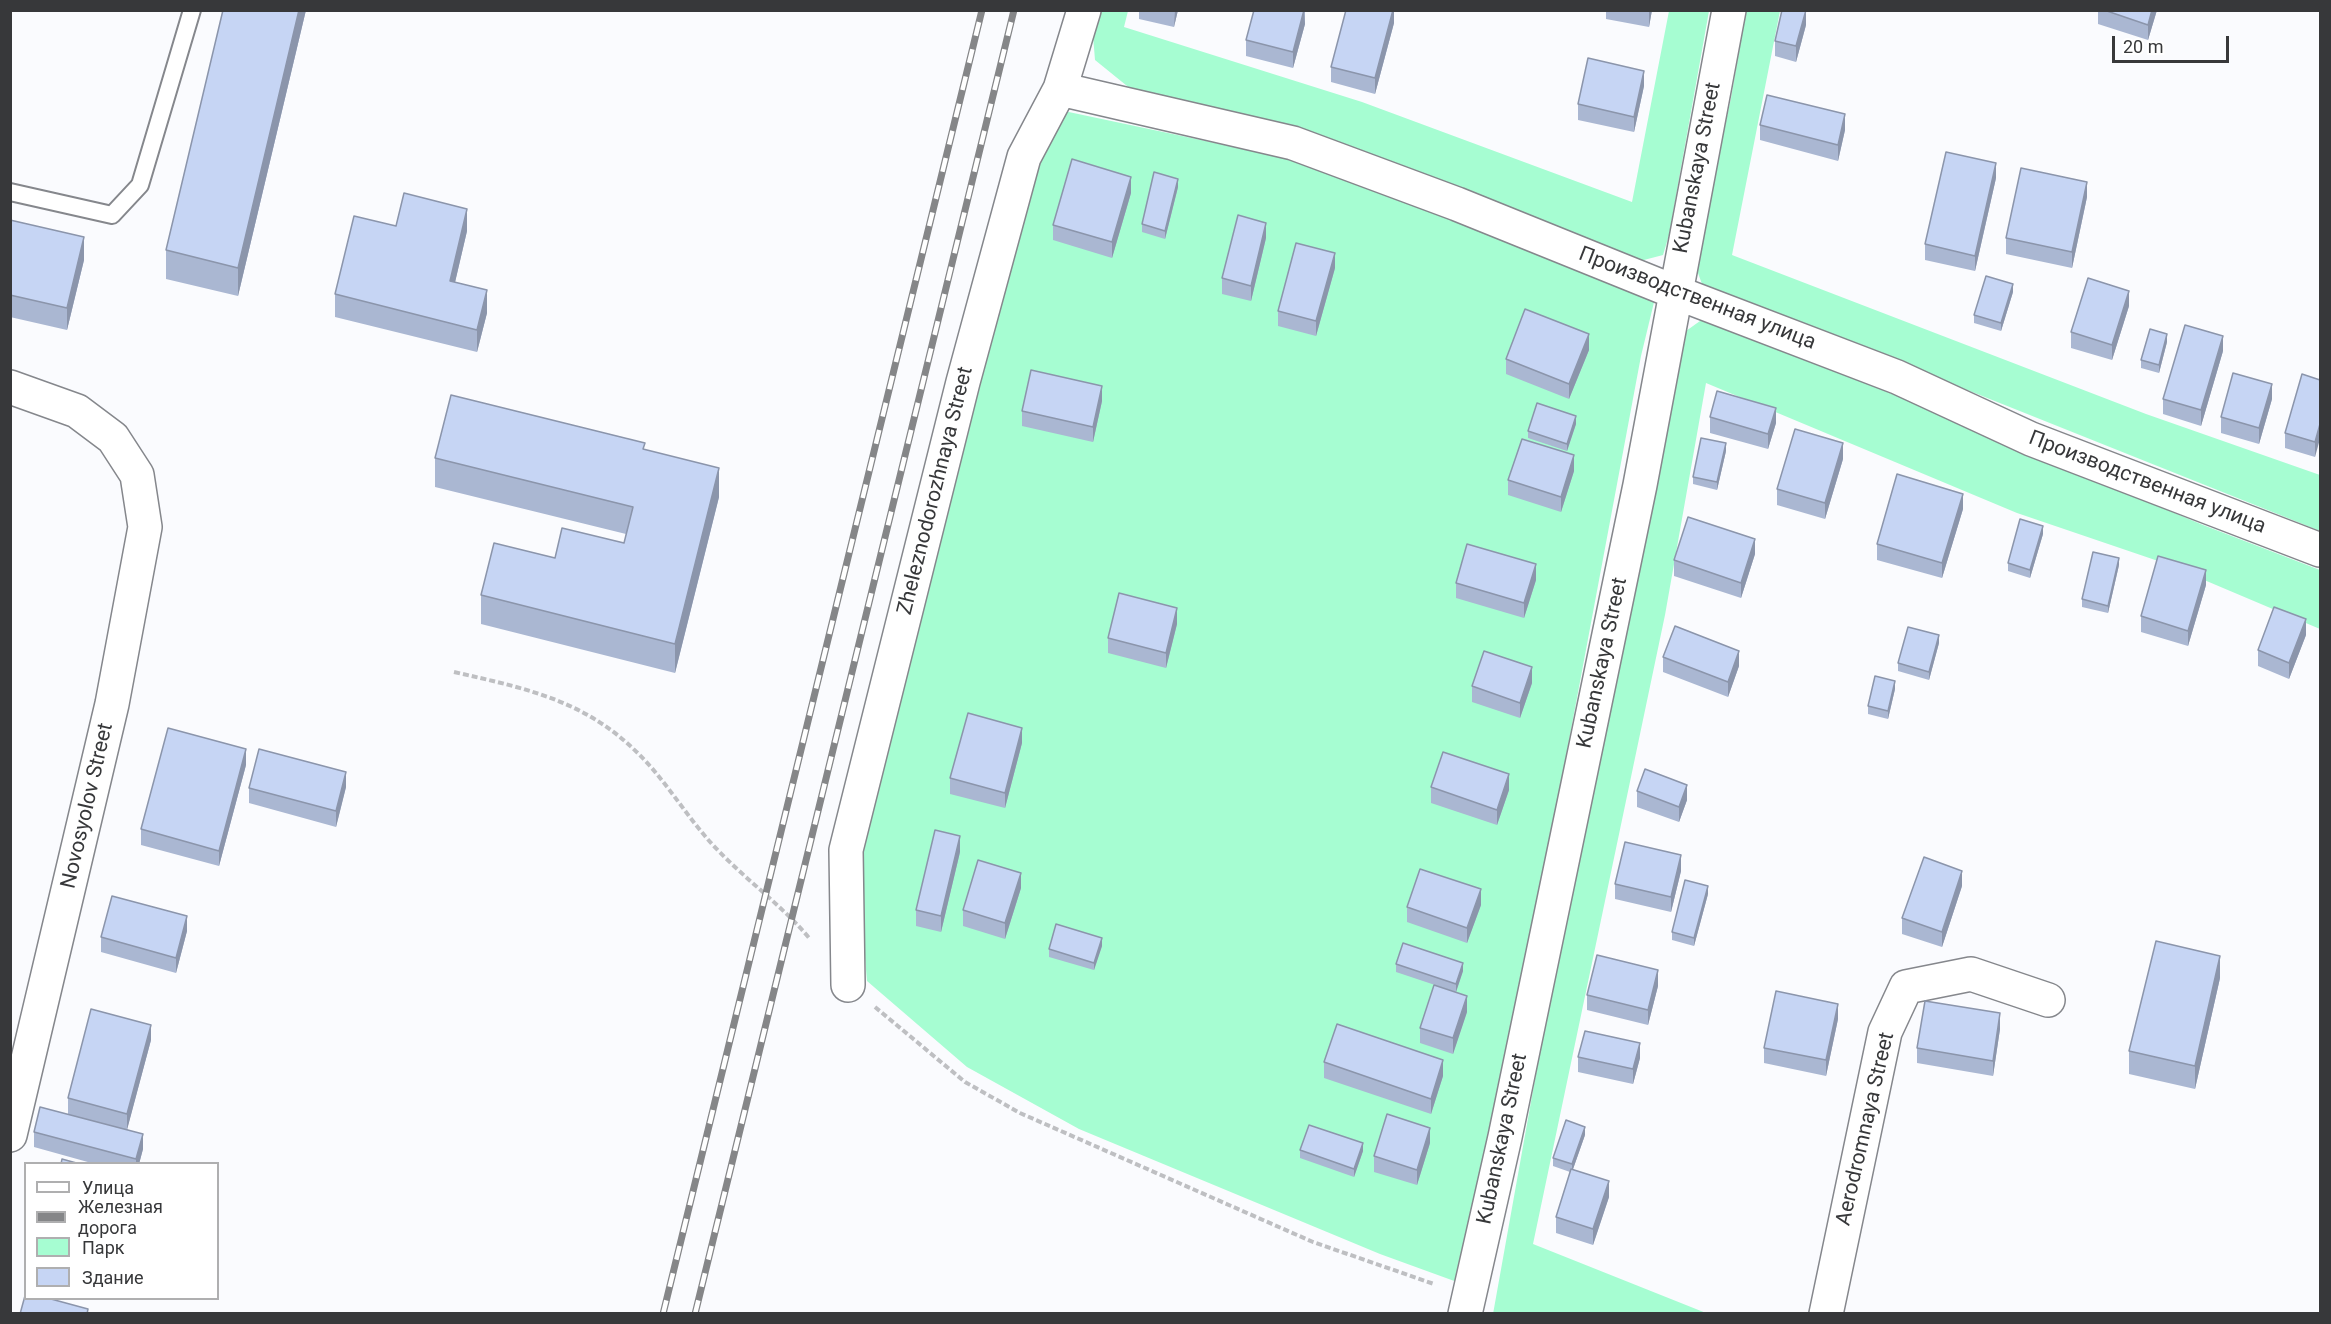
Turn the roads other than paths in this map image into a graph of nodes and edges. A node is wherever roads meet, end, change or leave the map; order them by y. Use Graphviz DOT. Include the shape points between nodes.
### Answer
graph roads {
  1 [pos="192,10"];
  2 [pos="1084,10"];
  3 [pos="1729,10"];
  4 [pos="1060,89"];
  5 [pos="10,192"];
  6 [pos="1675,292"];
  7 [pos="10,387"];
  8 [pos="2320,550"];
  9 [pos="848,985"];
  10 [pos="2048,1000"];
  11 [pos="10,1134"];
  12 [pos="1467,1305"];
  13 [pos="1826,1314"];
  1 -- 5 [label="lane" via="140,185 112,215"];
  2 -- 4 [label="street, Zheleznodorozhnaya Street"];
  3 -- 6 [label="street, Kubanskaya Street"];
  4 -- 6 [label="street, Производственная улица" via="1293,143"];
  4 -- 9 [label="street, Zheleznodorozhnaya Street" via="1024,157 963,382 846,850"];
  6 -- 8 [label="street, Производственная улица" via="1897,377 2031,439"];
  6 -- 12 [label="street, Kubanskaya Street" via="1640,485"];
  7 -- 11 [label="street, Novosyolov Street" via="77,411 113,438 137,475 145,527 114,693"];
  10 -- 13 [label="street, Aerodromnaya Street" via="1971,974 1906,987 1885,1032"];
}
